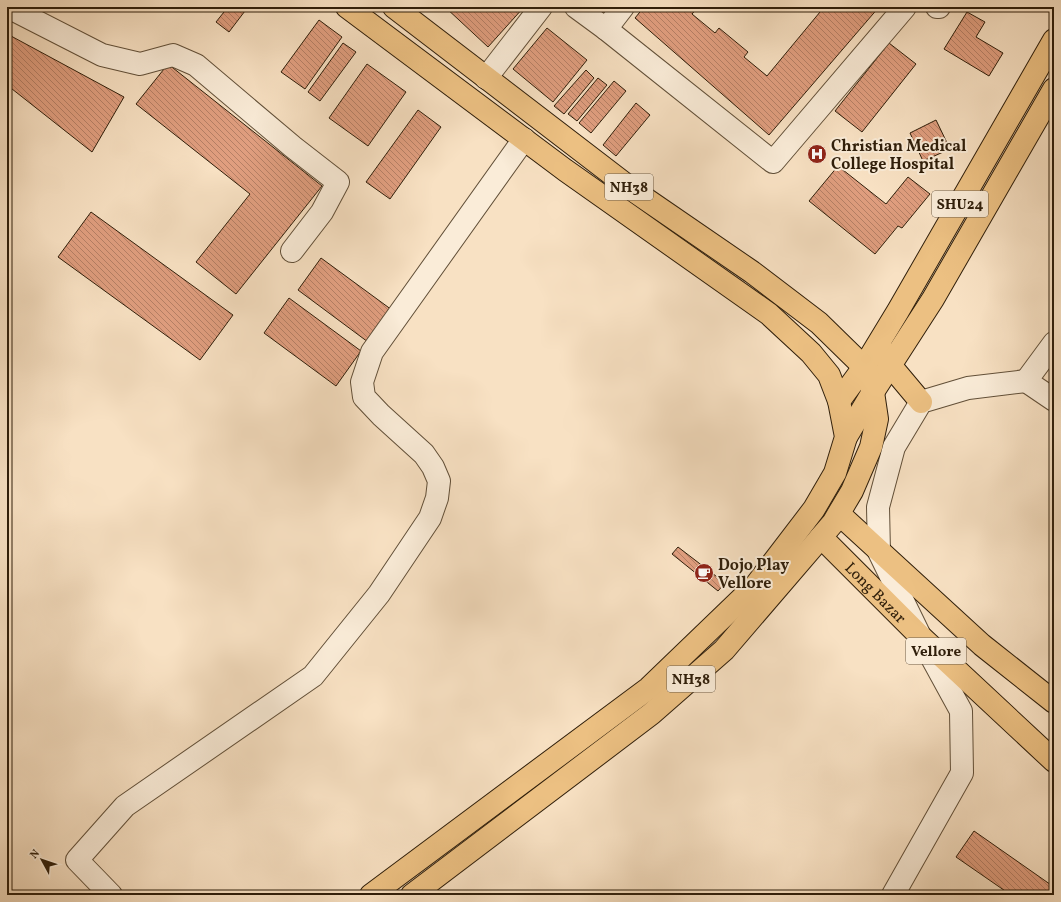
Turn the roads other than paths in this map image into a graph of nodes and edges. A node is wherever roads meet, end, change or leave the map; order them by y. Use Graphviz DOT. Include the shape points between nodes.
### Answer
graph roads {
  1 [pos="8,7"];
  2 [pos="347,7"];
  3 [pos="394,7"];
  4 [pos="541,7"];
  5 [pos="576,7"];
  6 [pos="623,7"];
  7 [pos="905,7"];
  8 [pos="606,29"];
  9 [pos="1054,40"];
  10 [pos="486,78"];
  11 [pos="1054,89"];
  12 [pos="524,139"];
  13 [pos="292,251"];
  14 [pos="879,343"];
  15 [pos="1054,343"];
  16 [pos="890,365"];
  17 [pos="864,367"];
  18 [pos="1026,381"];
  19 [pos="873,392"];
  20 [pos="1054,400"];
  21 [pos="839,402"];
  22 [pos="921,402"];
  23 [pos="846,437"];
  24 [pos="839,514"];
  25 [pos="821,537"];
  26 [pos="879,552"];
  27 [pos="920,636"];
  28 [pos="1054,702"];
  29 [pos="1054,761"];
  30 [pos="111,895"];
  31 [pos="371,895"];
  32 [pos="412,895"];
  33 [pos="893,895"];
  1 -- 13 [label="street" via="102,55 140,64 173,55 196,65 338,182 322,212"];
  2 -- 12 [label="main road, NH38"];
  3 -- 10 [label="main road, NH38"];
  4 -- 10 [label="street"];
  5 -- 8 [label="street"];
  6 -- 8 [label="street"];
  7 -- 8 [label="street" via="773,162"];
  9 -- 14 [label="main road, SHU24"];
  10 -- 17 [label="main road, NH38" via="634,191 752,272 812,318"];
  11 -- 16 [label="main road, SHU24" via="933,299"];
  12 -- 21 [label="main road, NH38" via="769,314 811,353 829,375"];
  12 -- 30 [label="street" via="372,352 362,382 364,397 424,454 433,467 439,481 437,498 430,518 378,594 313,676 125,806 77,860"];
  14 -- 16 [label="main road"];
  14 -- 17 [label="main road, SHU24"];
  15 -- 18 [label="street"];
  16 -- 19 [label="main road, SHU24"];
  16 -- 22 [label="main road"];
  17 -- 19 [label="main road, NH38"];
  17 -- 21 [label="main road, SHU24"];
  18 -- 20 [label="street"];
  18 -- 22 [label="street" via="968,388"];
  19 -- 23 [label="main road, SHU24"];
  19 -- 24 [label="main road, NH38" via="877,419 871,447"];
  21 -- 23 [label="main road, NH38"];
  22 -- 26 [label="street" via="894,447 878,507"];
  23 -- 31 [label="main road, NH38" via="835,473 814,509 745,596 649,688"];
  24 -- 25 [label="main road, NH38"];
  24 -- 26 [label="main road"];
  25 -- 27 [label="main road, Long Bazar / Vellore"];
  25 -- 32 [label="main road, NH38" via="724,650 707,665 651,714"];
  26 -- 27 [label="street"];
  26 -- 28 [label="main road" via="982,645"];
  27 -- 29 [label="main road, Long Bazar / Vellore"];
  27 -- 33 [label="street" via="961,711 962,773"];
}
